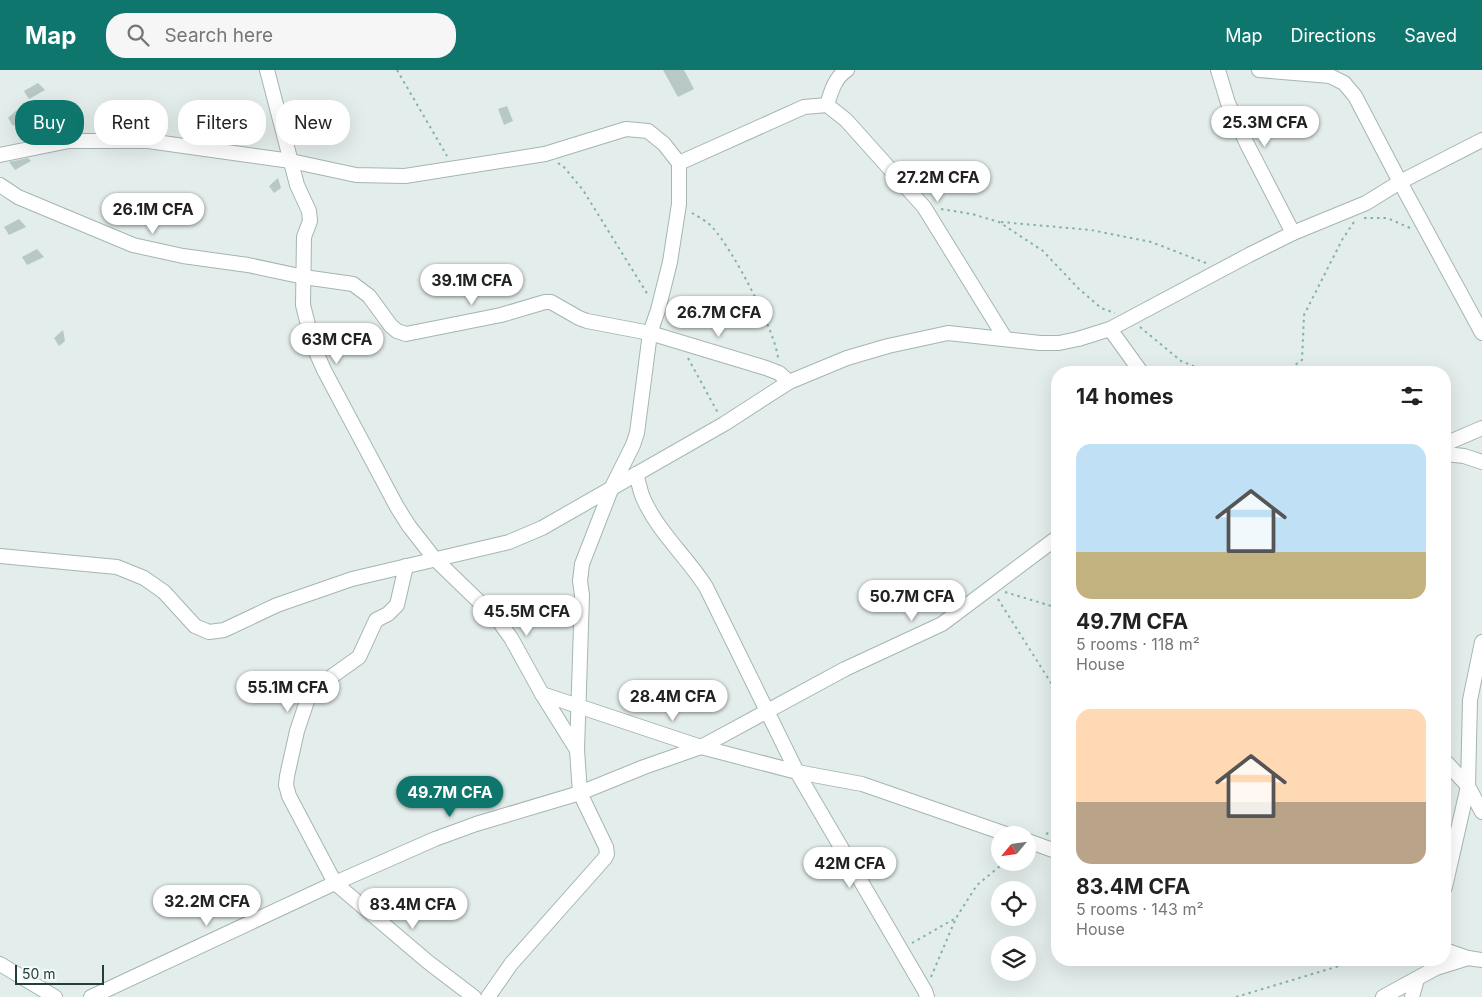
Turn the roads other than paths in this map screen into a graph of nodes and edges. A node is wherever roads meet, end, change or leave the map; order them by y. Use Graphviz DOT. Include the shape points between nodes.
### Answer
graph roads {
  1 [pos="267,70"];
  2 [pos="847,70"];
  3 [pos="1218,70"];
  4 [pos="1259,70"];
  5 [pos="827,105"];
  6 [pos="1482,140"];
  7 [pos="0,155"];
  8 [pos="291,161"];
  9 [pos="679,163"];
  10 [pos="1400,182"];
  11 [pos="0,185"];
  12 [pos="1293,233"];
  13 [pos="304,277"];
  14 [pos="1110,329"];
  15 [pos="650,333"];
  16 [pos="1482,333"];
  17 [pos="1005,338"];
  18 [pos="1137,366"];
  19 [pos="784,377"];
  20 [pos="1482,428"];
  21 [pos="1451,441"];
  22 [pos="1451,455"];
  23 [pos="1482,462"];
  24 [pos="636,474"];
  25 [pos="612,488"];
  26 [pos="1051,542"];
  27 [pos="0,556"];
  28 [pos="434,558"];
  29 [pos="406,566"];
  30 [pos="1482,642"];
  31 [pos="542,694"];
  32 [pos="580,708"];
  33 [pos="768,710"];
  34 [pos="701,747"];
  35 [pos="577,750"];
  36 [pos="1451,768"];
  37 [pos="797,772"];
  38 [pos="1468,786"];
  39 [pos="580,793"];
  40 [pos="1482,812"];
  41 [pos="991,829"];
  42 [pos="1036,844"];
  43 [pos="1051,849"];
  44 [pos="1451,861"];
  45 [pos="336,883"];
  46 [pos="1451,952"];
  47 [pos="1475,959"];
  48 [pos="0,964"];
  49 [pos="1451,965"];
  50 [pos="1445,966"];
  51 [pos="1417,979"];
  52 [pos="926,994"];
  53 [pos="55,997"];
  54 [pos="91,997"];
  55 [pos="474,997"];
  56 [pos="488,997"];
  57 [pos="1382,997"];
  58 [pos="1412,997"];
  1 -- 8 [label="street"];
  2 -- 5 [label="street" via="832,89"];
  3 -- 12 [label="street" via="1228,104"];
  4 -- 10 [label="street" via="1330,76 1344,83 1355,96"];
  5 -- 9 [label="street" via="804,108"];
  5 -- 17 [label="street" via="846,120 924,207"];
  6 -- 10 [label="street"];
  7 -- 8 [label="street" via="69,141 148,141"];
  8 -- 9 [label="street" via="356,175 405,176 545,154 626,129 648,130"];
  8 -- 13 [label="street" via="309,211 310,221 304,237"];
  9 -- 15 [label="street" via="679,204 670,262"];
  10 -- 12 [label="street" via="1366,203"];
  10 -- 16 [label="street"];
  11 -- 13 [label="street" via="26,201 133,245"];
  12 -- 14 [label="street"];
  13 -- 15 [label="street" via="353,284 370,296 391,326 406,334 551,302 587,321"];
  13 -- 28 [label="street" via="303,305 312,345 397,507"];
  14 -- 17 [label="street" via="1059,343"];
  14 -- 18 [label="street"];
  15 -- 19 [label="street"];
  15 -- 25 [label="street" via="637,433"];
  17 -- 19 [label="street" via="948,333 930,336"];
  19 -- 24 [label="street" via="724,424"];
  20 -- 21 [label="street"];
  22 -- 23 [label="street"];
  24 -- 25 [label="street"];
  24 -- 33 [label="street" via="644,500 658,524 706,587"];
  25 -- 28 [label="street" via="542,528 509,542"];
  25 -- 32 [label="street" via="582,564"];
  26 -- 33 [label="street" via="942,624 845,669"];
  27 -- 29 [label="street" via="117,567 144,578 164,592 195,626 209,632 224,630 277,606 352,579"];
  28 -- 29 [label="street"];
  28 -- 31 [label="street" via="498,620"];
  29 -- 45 [label="street" via="397,605 376,620 359,657 310,692 287,776 289,796"];
  30 -- 38 [label="street" via="1470,700"];
  31 -- 32 [label="street"];
  31 -- 35 [label="street"];
  32 -- 34 [label="street"];
  32 -- 35 [label="street"];
  33 -- 34 [label="street"];
  33 -- 37 [label="street"];
  34 -- 37 [label="street"];
  34 -- 39 [label="street"];
  35 -- 39 [label="street"];
  36 -- 38 [label="street"];
  37 -- 41 [label="street" via="862,784"];
  37 -- 52 [label="street"];
  38 -- 40 [label="street"];
  38 -- 44 [label="street"];
  39 -- 45 [label="street" via="435,839"];
  39 -- 56 [label="street" via="606,847 606,858 512,964"];
  42 -- 43 [label="street"];
  45 -- 54 [label="street"];
  45 -- 55 [label="street"];
  46 -- 47 [label="street"];
  47 -- 49 [label="street"];
  48 -- 53 [label="street"];
  50 -- 51 [label="street"];
  51 -- 57 [label="street"];
  51 -- 58 [label="street"];
}
